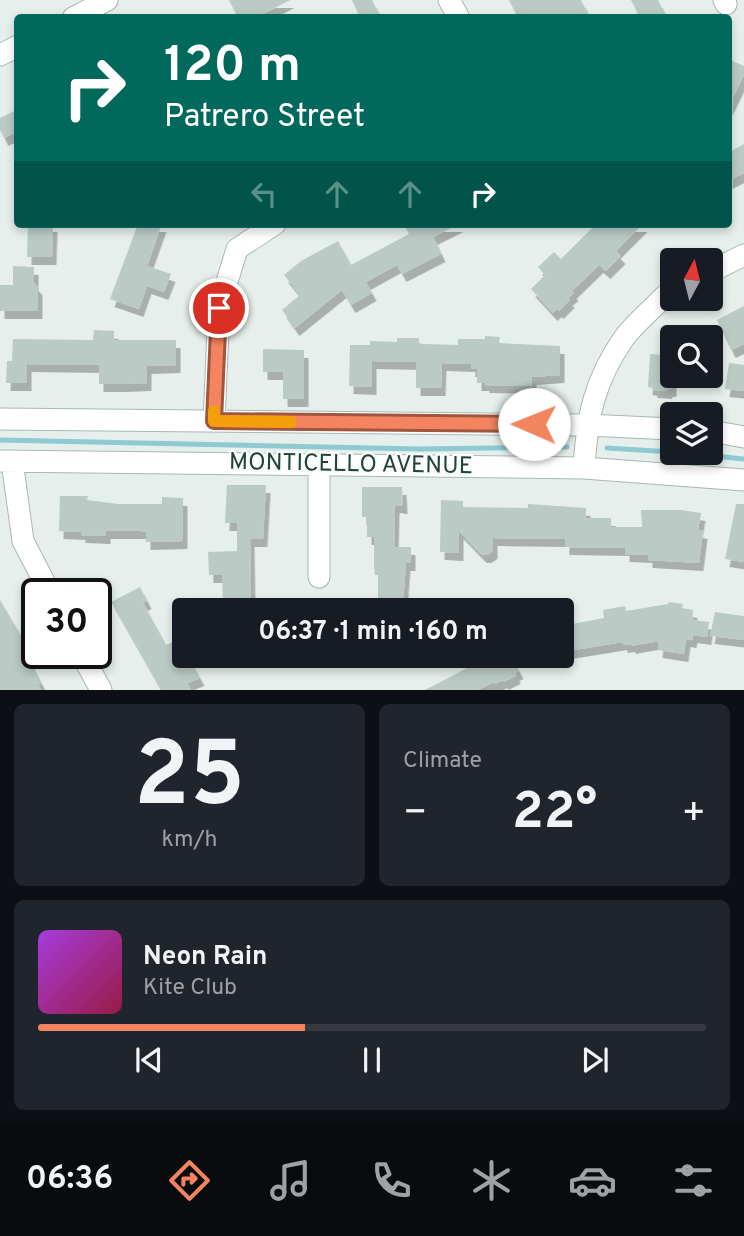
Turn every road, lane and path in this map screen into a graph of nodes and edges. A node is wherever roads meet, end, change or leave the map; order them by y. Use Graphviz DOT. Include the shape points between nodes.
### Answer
graph roads {
  1 [pos="107,0"];
  2 [pos="81,14"];
  3 [pos="269,228"];
  4 [pos="744,255"];
  5 [pos="723,266"];
  6 [pos="660,301"];
  7 [pos="0,419"];
  8 [pos="214,421"];
  9 [pos="587,425"];
  10 [pos="660,428"];
  11 [pos="723,433"];
  12 [pos="744,437"];
  13 [pos="6,461"];
  14 [pos="319,465"];
  15 [pos="584,468"];
  16 [pos="744,480"];
  17 [pos="319,577"];
  18 [pos="42,578"];
  19 [pos="90,669"];
  20 [pos="101,690"];
  1 -- 2 [label="street"];
  3 -- 8 [label="street" via="237,249 219,308"];
  4 -- 5 [label="street"];
  6 -- 9 [label="street" via="624,337 598,384"];
  7 -- 8 [label="street, MONTICELLO AVENUE"];
  8 -- 9 [label="street, MONTICELLO AVENUE"];
  9 -- 10 [label="street, MONTICELLO AVENUE"];
  9 -- 15 [label="street"];
  11 -- 12 [label="street"];
  13 -- 14 [label="street, MONTICELLO AVENUE"];
  13 -- 18 [label="street" via="23,541"];
  14 -- 15 [label="street, MONTICELLO AVENUE"];
  14 -- 17 [label="street"];
  15 -- 16 [label="street, MONTICELLO AVENUE"];
  19 -- 20 [label="street"];
}
